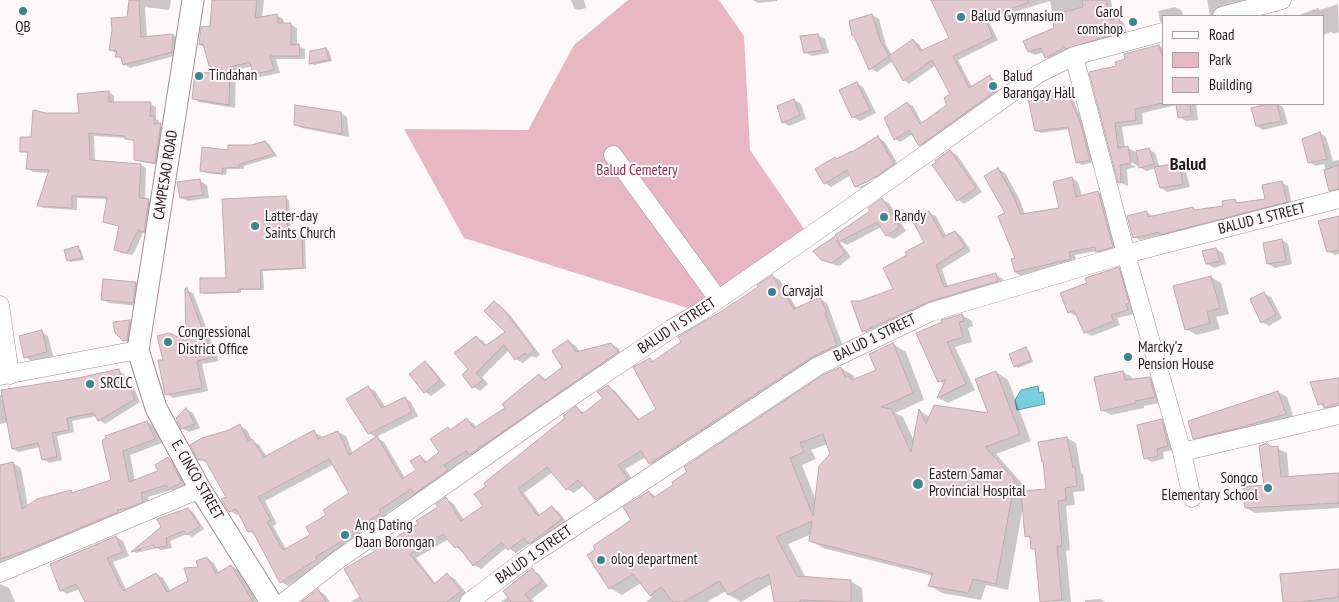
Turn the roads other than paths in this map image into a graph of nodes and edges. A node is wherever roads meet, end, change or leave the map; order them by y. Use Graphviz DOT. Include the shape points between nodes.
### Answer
graph roads {
  1 [pos="193,0"];
  2 [pos="1282,0"];
  3 [pos="1226,15"];
  4 [pos="1162,32"];
  5 [pos="1074,56"];
  6 [pos="613,155"];
  7 [pos="1339,199"];
  8 [pos="1126,254"];
  9 [pos="718,299"];
  10 [pos="0,305"];
  11 [pos="138,350"];
  12 [pos="5,375"];
  13 [pos="1339,416"];
  14 [pos="1182,452"];
  15 [pos="200,489"];
  16 [pos="1192,498"];
  17 [pos="0,573"];
  18 [pos="271,602"];
  19 [pos="284,602"];
  20 [pos="469,602"];
  1 -- 11 [label="street, CAMPESAO ROAD"];
  2 -- 3 [label="street"];
  4 -- 5 [label="street, BALUD II STREET"];
  5 -- 8 [label="street"];
  5 -- 9 [label="street, BALUD II STREET" via="1038,74"];
  6 -- 9 [label="street"];
  7 -- 8 [label="street, BALUD 1 STREET"];
  8 -- 14 [label="street"];
  8 -- 20 [label="street, BALUD 1 STREET" via="931,312 818,366 530,556"];
  9 -- 19 [label="street, BALUD II STREET" via="549,412 338,560"];
  10 -- 12 [label="street"];
  11 -- 12 [label="street"];
  11 -- 15 [label="street, E. CINCO STREET" via="156,408"];
  13 -- 14 [label="street"];
  14 -- 16 [label="street"];
  15 -- 17 [label="street"];
  15 -- 18 [label="street, E. CINCO STREET"];
}
